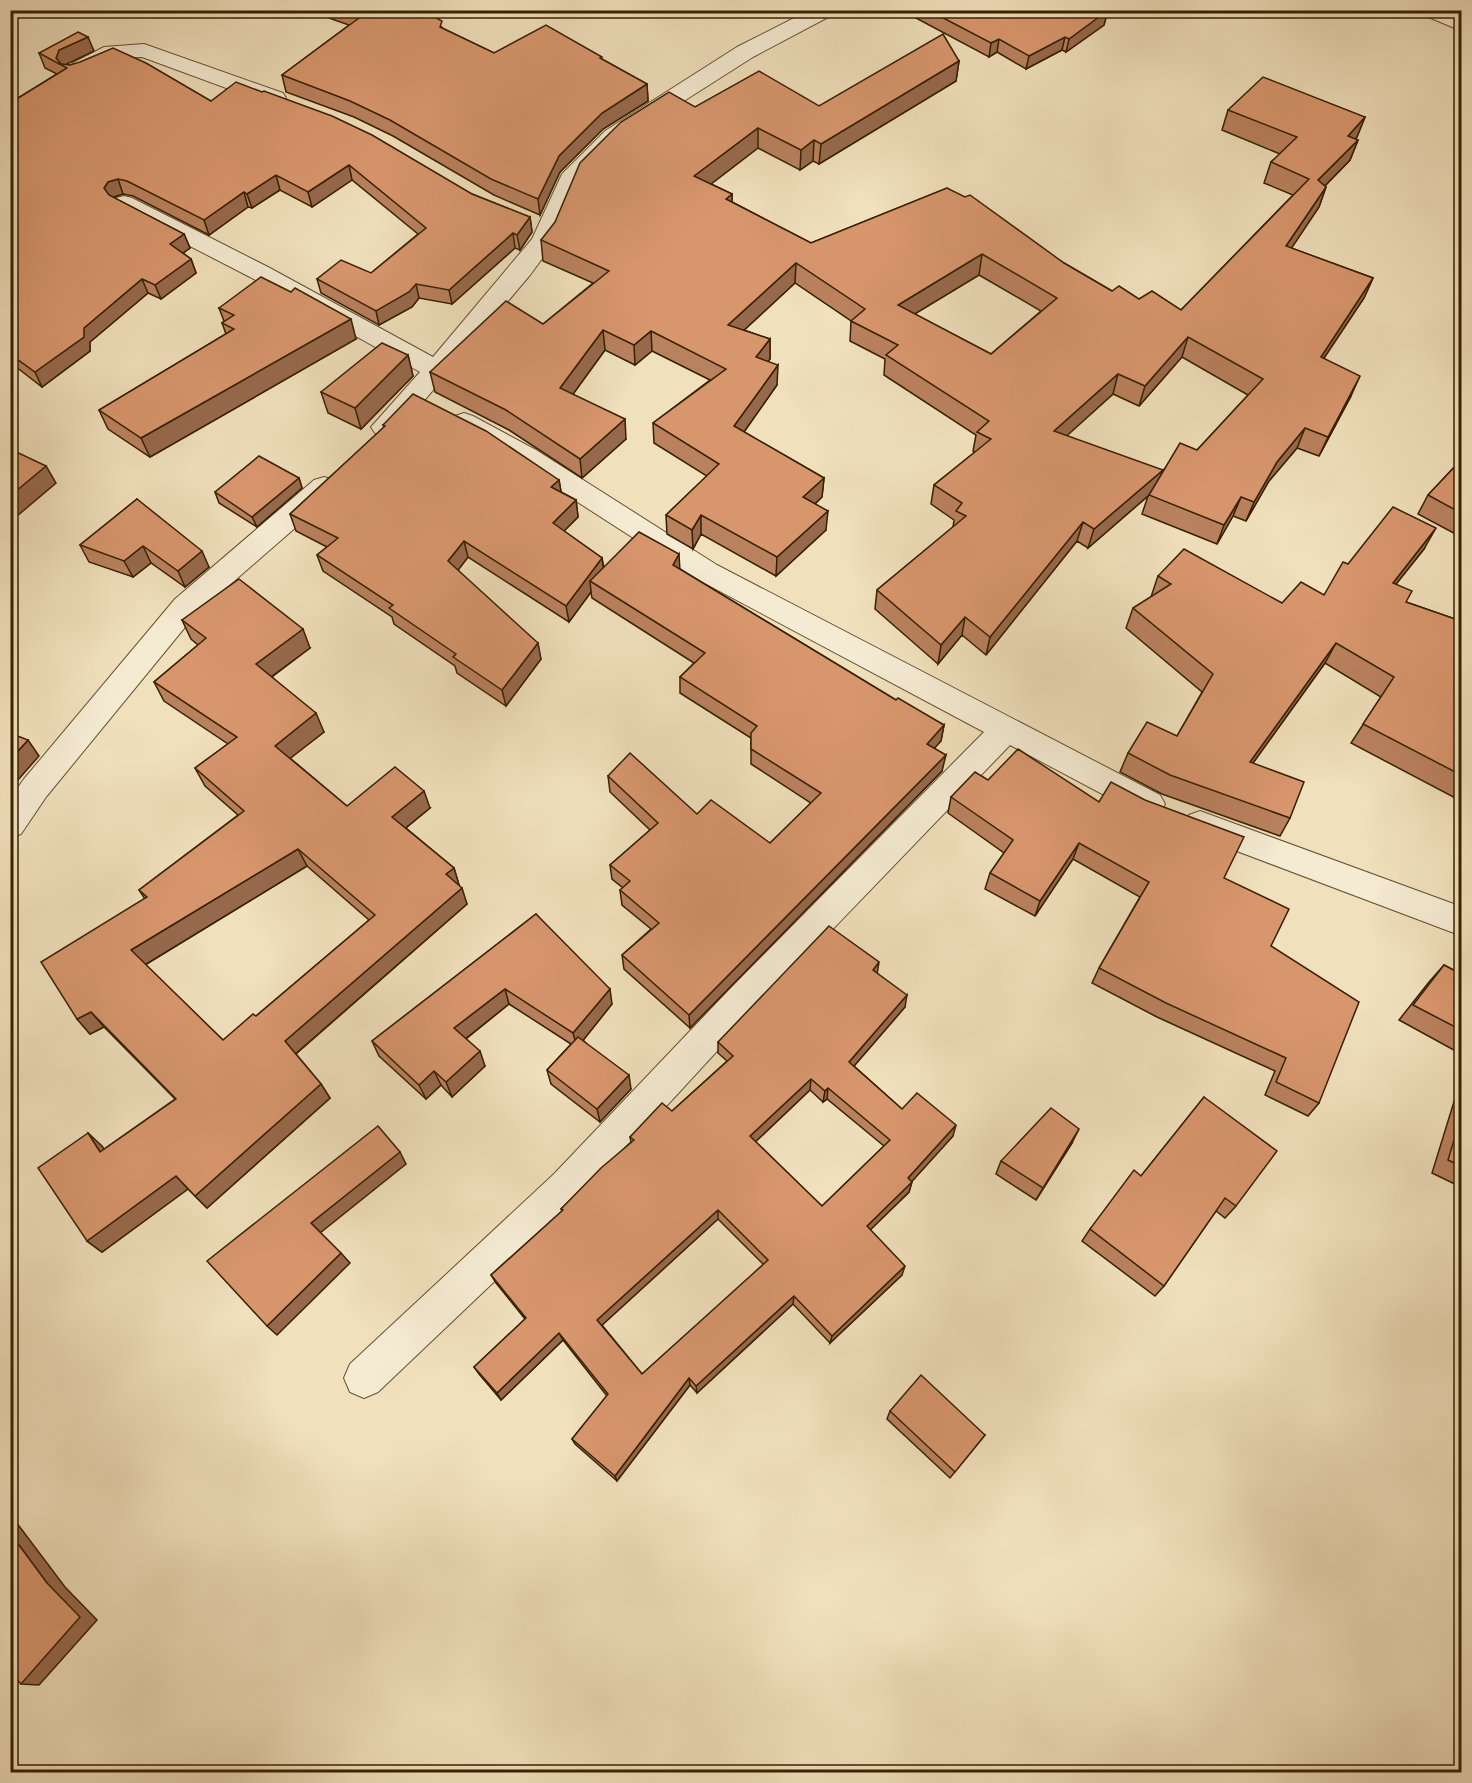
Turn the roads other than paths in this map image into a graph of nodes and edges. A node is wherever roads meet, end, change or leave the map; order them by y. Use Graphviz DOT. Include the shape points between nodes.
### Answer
graph roads {
  1 [pos="827,10"];
  2 [pos="1428,10"];
  3 [pos="1461,25"];
  4 [pos="75,71"];
  5 [pos="294,104"];
  6 [pos="124,203"];
  7 [pos="436,370"];
  8 [pos="414,396"];
  9 [pos="366,444"];
  10 [pos="343,468"];
  11 [pos="1005,730"];
  12 [pos="10,825"];
  13 [pos="1461,922"];
  14 [pos="364,1378"];
  1 -- 7 [label="street" via="745,52 613,136 570,179 541,226 521,270"];
  2 -- 3 [label="street"];
  4 -- 5 [label="street" via="112,52 144,50"];
  6 -- 7 [label="street"];
  7 -- 8 [label="street"];
  8 -- 9 [label="street"];
  8 -- 11 [label="street" via="499,440 707,572"];
  10 -- 12 [label="street" via="311,501 185,607 35,788"];
  11 -- 13 [label="street" via="1150,805"];
  11 -- 14 [label="street" via="741,1001 567,1187"];
}
